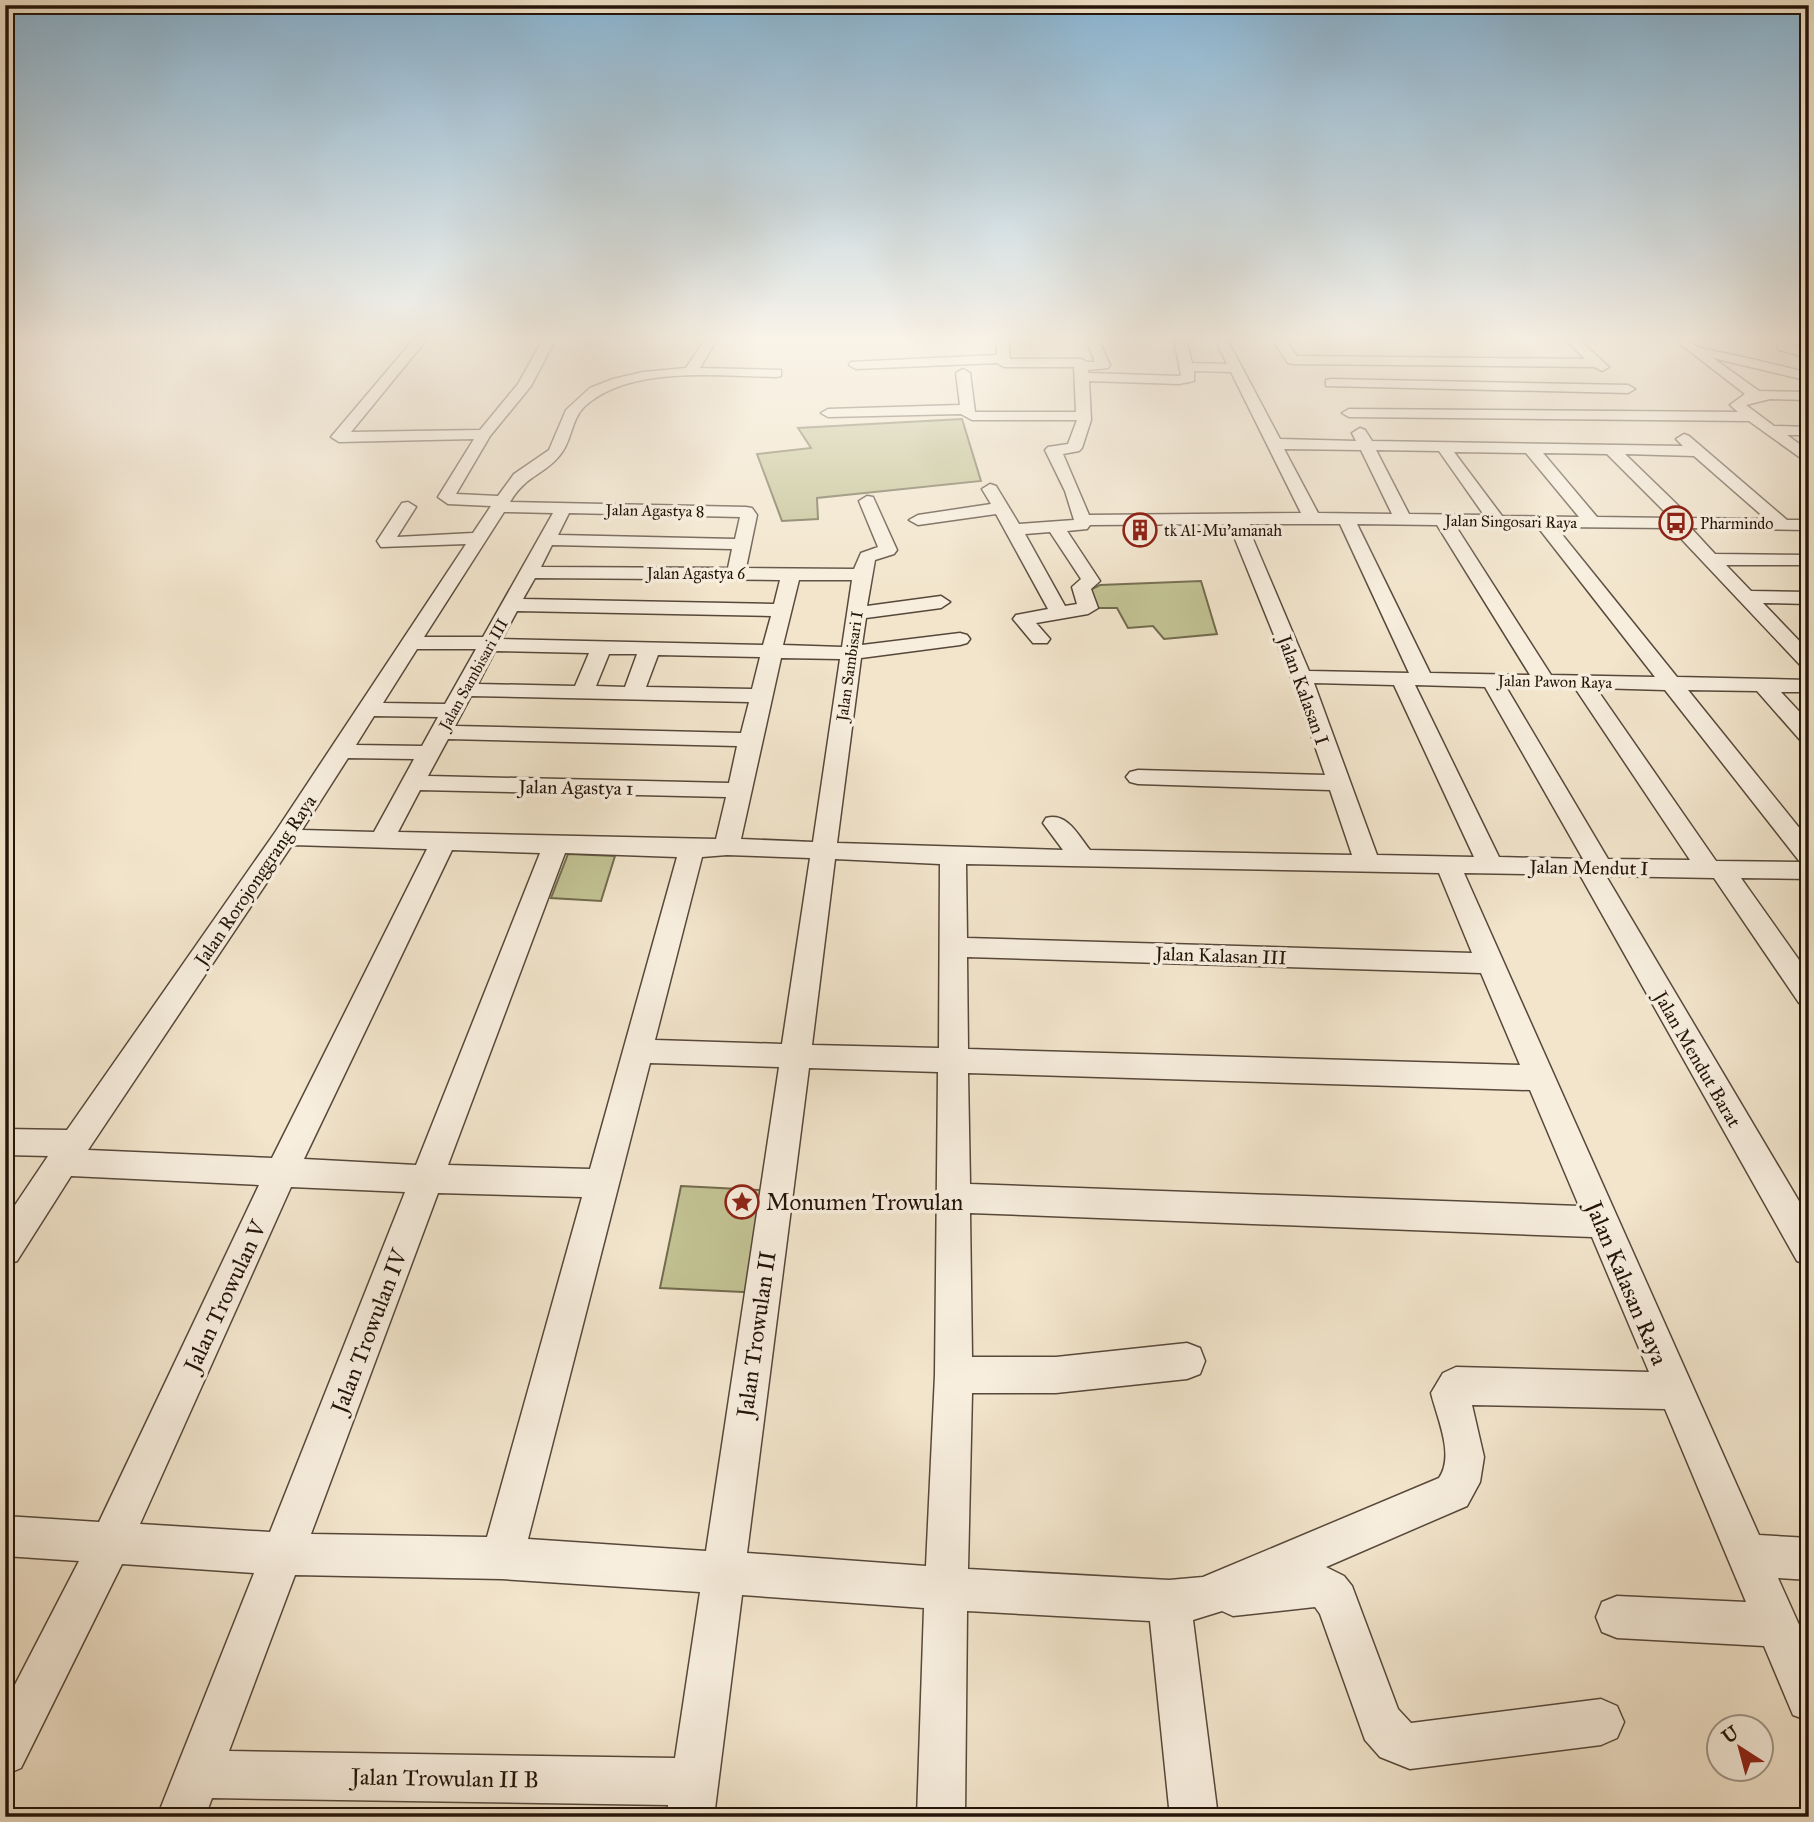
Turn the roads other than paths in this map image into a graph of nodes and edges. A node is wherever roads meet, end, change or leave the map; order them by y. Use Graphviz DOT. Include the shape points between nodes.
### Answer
graph roads {
  1 [pos="349,424"];
  2 [pos="492,424"];
  3 [pos="566,424"];
  4 [pos="1084,424"];
  5 [pos="1266,424"];
  6 [pos="1355,424"];
  7 [pos="1478,424"];
  8 [pos="1668,424"];
  9 [pos="1761,424"];
  10 [pos="1766,424"];
  11 [pos="1809,431"];
  12 [pos="484,433"];
  13 [pos="1277,444"];
  14 [pos="1366,445"];
  15 [pos="1444,448"];
  16 [pos="1498,448"];
  17 [pos="1531,449"];
  18 [pos="1611,449"];
  19 [pos="1697,450"];
  20 [pos="1809,459"];
  21 [pos="990,489"];
  22 [pos="867,501"];
  23 [pos="501,504"];
  24 [pos="408,507"];
  25 [pos="564,508"];
  26 [pos="1001,508"];
  27 [pos="1240,517"];
  28 [pos="1312,517"];
  29 [pos="1346,518"];
  30 [pos="1403,519"];
  31 [pos="918,520"];
  32 [pos="1443,520"];
  33 [pos="1083,521"];
  34 [pos="1497,521"];
  35 [pos="1543,522"];
  36 [pos="1592,522"];
  37 [pos="1682,524"];
  38 [pos="1783,525"];
  39 [pos="1809,525"];
  40 [pos="1055,526"];
  41 [pos="1014,529"];
  42 [pos="478,538"];
  43 [pos="549,540"];
  44 [pos="743,544"];
  45 [pos="1711,559"];
  46 [pos="1809,560"];
  47 [pos="530,572"];
  48 [pos="736,573"];
  49 [pos="791,573"];
  50 [pos="862,575"];
  51 [pos="1747,597"];
  52 [pos="1809,598"];
  53 [pos="941,602"];
  54 [pos="512,605"];
  55 [pos="1057,608"];
  56 [pos="782,610"];
  57 [pos="857,613"];
  58 [pos="960,639"];
  59 [pos="1040,639"];
  60 [pos="1787,639"];
  61 [pos="1809,640"];
  62 [pos="410,643"];
  63 [pos="487,644"];
  64 [pos="602,648"];
  65 [pos="650,648"];
  66 [pos="772,650"];
  67 [pos="850,653"];
  68 [pos="1809,663"];
  69 [pos="1301,677"];
  70 [pos="1413,679"];
  71 [pos="1493,680"];
  72 [pos="1544,680"];
  73 [pos="1580,680"];
  74 [pos="1669,682"];
  75 [pos="1762,684"];
  76 [pos="1809,686"];
  77 [pos="464,690"];
  78 [pos="583,691"];
  79 [pos="634,693"];
  80 [pos="761,696"];
  81 [pos="368,709"];
  82 [pos="452,711"];
  83 [pos="441,732"];
  84 [pos="1809,736"];
  85 [pos="750,740"];
  86 [pos="341,751"];
  87 [pos="429,753"];
  88 [pos="1138,777"];
  89 [pos="413,783"];
  90 [pos="1338,783"];
  91 [pos="739,790"];
  92 [pos="1055,823"];
  93 [pos="285,837"];
  94 [pos="382,839"];
  95 [pos="444,840"];
  96 [pos="556,844"];
  97 [pos="727,847"];
  98 [pos="692,849"];
  99 [pos="824,851"];
  100 [pos="953,856"];
  101 [pos="1809,857"];
  102 [pos="1084,859"];
  103 [pos="1368,864"];
  104 [pos="1448,865"];
  105 [pos="1490,866"];
  106 [pos="1594,867"];
  107 [pos="1715,869"];
  108 [pos="1809,871"];
  109 [pos="953,947"];
  110 [pos="1489,963"];
  111 [pos="1800,970"];
  112 [pos="1809,996"];
  113 [pos="638,1051"];
  114 [pos="795,1058"];
  115 [pos="953,1062"];
  116 [pos="1539,1078"];
  117 [pos="5,1142"];
  118 [pos="68,1153"];
  119 [pos="282,1173"];
  120 [pos="426,1180"];
  121 [pos="601,1182"];
  122 [pos="954,1198"];
  123 [pos="1602,1222"];
  124 [pos="5,1250"];
  125 [pos="1809,1250"];
  126 [pos="1187,1361"];
  127 [pos="954,1375"];
  128 [pos="1673,1391"];
  129 [pos="5,1536"];
  130 [pos="111,1542"];
  131 [pos="284,1553"];
  132 [pos="1745,1555"];
  133 [pos="502,1558"];
  134 [pos="1809,1559"];
  135 [pos="723,1571"];
  136 [pos="946,1589"];
  137 [pos="1186,1599"];
  138 [pos="1617,1617"];
  139 [pos="1776,1625"];
  140 [pos="1809,1699"];
  141 [pos="1601,1722"];
  142 [pos="5,1752"];
  143 [pos="197,1774"];
  144 [pos="692,1799"];
  145 [pos="181,1817"];
  146 [pos="941,1817"];
  147 [pos="1194,1817"];
  1 -- 12 [label="street" via="339,436"];
  2 -- 12 [label="street"];
  3 -- 23 [label="street, Jalan Rorojonggrang Raya" via="554,453 520,476"];
  4 -- 33 [label="street" via="1076,446 1053,450"];
  5 -- 13 [label="street"];
  6 -- 14 [label="street"];
  7 -- 16 [label="street"];
  8 -- 19 [label="street"];
  9 -- 20 [label="street"];
  10 -- 11 [label="street"];
  12 -- 23 [label="street, Jalan Agastya 8" via="446,498"];
  13 -- 14 [label="street"];
  13 -- 28 [label="street"];
  14 -- 15 [label="street"];
  14 -- 30 [label="street"];
  15 -- 16 [label="street"];
  15 -- 34 [label="street"];
  16 -- 17 [label="street"];
  17 -- 18 [label="street"];
  17 -- 36 [label="street"];
  18 -- 19 [label="street"];
  18 -- 37 [label="street"];
  19 -- 38 [label="street"];
  21 -- 26 [label="street"];
  22 -- 50 [label="street" via="888,550 867,557"];
  23 -- 25 [label="street, Jalan Agastya 8"];
  23 -- 42 [label="street, Jalan Rorojonggrang Raya"];
  24 -- 42 [label="street" via="387,543"];
  25 -- 43 [label="street, Jalan Sambisari III"];
  25 -- 44 [label="street, Jalan Agastya 8" via="746,512"];
  26 -- 31 [label="street"];
  26 -- 41 [label="street"];
  27 -- 28 [label="street, Jalan Singosari Raya"];
  27 -- 33 [label="street, Jalan Singosari Raya"];
  27 -- 69 [label="street, Jalan Kalasan I" via="1244,539"];
  28 -- 29 [label="street, Jalan Singosari Raya"];
  29 -- 30 [label="street, Jalan Singosari Raya"];
  29 -- 70 [label="street"];
  30 -- 32 [label="street, Jalan Singosari Raya"];
  32 -- 34 [label="street, Jalan Singosari Raya"];
  32 -- 72 [label="street"];
  33 -- 40 [label="street, Jalan Singosari Raya" via="1081,525"];
  34 -- 35 [label="street, Jalan Singosari Raya"];
  35 -- 36 [label="street, Jalan Singosari Raya"];
  35 -- 74 [label="street"];
  36 -- 37 [label="street, Jalan Singosari Raya"];
  37 -- 38 [label="street, Jalan Singosari Raya"];
  37 -- 45 [label="street"];
  38 -- 39 [label="street"];
  40 -- 41 [label="street, Jalan Singosari Raya"];
  40 -- 59 [label="street" via="1091,581 1081,587 1088,608 1023,619"];
  41 -- 55 [label="street"];
  42 -- 62 [label="street, Jalan Rorojonggrang Raya"];
  43 -- 44 [label="street"];
  43 -- 47 [label="street, Jalan Sambisari III"];
  44 -- 48 [label="street, Jalan Agastya 8"];
  45 -- 46 [label="street"];
  45 -- 51 [label="street"];
  47 -- 48 [label="street, Jalan Agastya 6"];
  47 -- 54 [label="street, Jalan Sambisari III"];
  48 -- 49 [label="street, Jalan Agastya 6"];
  49 -- 50 [label="street, Jalan Agastya 6"];
  49 -- 56 [label="street"];
  50 -- 57 [label="street, Jalan Sambisari I"];
  51 -- 52 [label="street"];
  51 -- 60 [label="street"];
  53 -- 57 [label="street"];
  54 -- 56 [label="street"];
  54 -- 63 [label="street, Jalan Sambisari III"];
  56 -- 66 [label="street"];
  57 -- 67 [label="street, Jalan Sambisari I"];
  58 -- 67 [label="street"];
  60 -- 61 [label="street"];
  60 -- 68 [label="street"];
  62 -- 63 [label="street"];
  62 -- 81 [label="street, Jalan Rorojonggrang Raya"];
  63 -- 64 [label="street"];
  63 -- 77 [label="street, Jalan Sambisari III"];
  64 -- 65 [label="street"];
  64 -- 78 [label="street"];
  65 -- 66 [label="street"];
  65 -- 79 [label="street"];
  66 -- 67 [label="street"];
  66 -- 80 [label="street"];
  67 -- 99 [label="street, Jalan Sambisari I"];
  69 -- 70 [label="street, Jalan Pawon Raya"];
  69 -- 90 [label="street, Jalan Kalasan I"];
  70 -- 71 [label="street, Jalan Pawon Raya"];
  70 -- 105 [label="street"];
  71 -- 72 [label="street, Jalan Pawon Raya"];
  71 -- 106 [label="street, Jalan Mendut Barat"];
  72 -- 73 [label="street, Jalan Pawon Raya"];
  73 -- 74 [label="street, Jalan Pawon Raya"];
  73 -- 107 [label="street"];
  74 -- 75 [label="street, Jalan Pawon Raya"];
  74 -- 101 [label="street"];
  75 -- 76 [label="street, Jalan Pawon Raya"];
  75 -- 84 [label="street"];
  77 -- 78 [label="street"];
  77 -- 82 [label="street, Jalan Sambisari III"];
  78 -- 79 [label="street"];
  79 -- 80 [label="street"];
  80 -- 85 [label="street"];
  81 -- 82 [label="street"];
  81 -- 86 [label="street, Jalan Rorojonggrang Raya"];
  82 -- 83 [label="street, Jalan Sambisari III"];
  83 -- 85 [label="street"];
  83 -- 87 [label="street, Jalan Sambisari III"];
  85 -- 91 [label="street"];
  86 -- 87 [label="street"];
  86 -- 93 [label="street, Jalan Rorojonggrang Raya"];
  87 -- 89 [label="street, Jalan Sambisari III"];
  88 -- 90 [label="street"];
  89 -- 91 [label="street, Jalan Agastya 1"];
  89 -- 94 [label="street, Jalan Sambisari III"];
  90 -- 103 [label="street, Jalan Kalasan I"];
  91 -- 97 [label="street"];
  92 -- 102 [label="street"];
  93 -- 94 [label="street, Jalan Mendut I"];
  93 -- 118 [label="street, Jalan Rorojonggrang Raya"];
  94 -- 95 [label="street, Jalan Mendut I"];
  95 -- 96 [label="street, Jalan Mendut I"];
  95 -- 119 [label="street, Jalan Trowulan V"];
  96 -- 98 [label="street, Jalan Mendut I"];
  96 -- 120 [label="street, Jalan Trowulan IV"];
  97 -- 98 [label="street, Jalan Mendut I"];
  97 -- 99 [label="street, Jalan Mendut I"];
  98 -- 113 [label="street"];
  99 -- 100 [label="street, Jalan Mendut I"];
  99 -- 114 [label="street, Jalan Trowulan II"];
  100 -- 102 [label="street, Jalan Mendut I"];
  100 -- 109 [label="street"];
  102 -- 103 [label="street, Jalan Mendut I"];
  103 -- 104 [label="street, Jalan Mendut I"];
  104 -- 105 [label="street, Jalan Mendut I"];
  104 -- 110 [label="street, Jalan Kalasan Raya"];
  105 -- 106 [label="street, Jalan Mendut I"];
  106 -- 107 [label="street, Jalan Mendut I"];
  106 -- 125 [label="street, Jalan Mendut Barat"];
  107 -- 108 [label="street, Jalan Mendut I"];
  107 -- 111 [label="street"];
  109 -- 110 [label="street, Jalan Kalasan III"];
  109 -- 115 [label="street"];
  110 -- 116 [label="street, Jalan Kalasan Raya"];
  111 -- 112 [label="street"];
  113 -- 114 [label="street"];
  113 -- 121 [label="street"];
  114 -- 115 [label="street"];
  114 -- 135 [label="street, Jalan Trowulan II"];
  115 -- 116 [label="street"];
  115 -- 122 [label="street"];
  116 -- 123 [label="street, Jalan Kalasan Raya"];
  117 -- 118 [label="street"];
  118 -- 119 [label="street"];
  118 -- 124 [label="street, Jalan Rorojonggrang Raya"];
  119 -- 120 [label="street"];
  119 -- 130 [label="street, Jalan Trowulan V"];
  120 -- 121 [label="street"];
  120 -- 131 [label="street, Jalan Trowulan IV"];
  121 -- 133 [label="street"];
  122 -- 123 [label="street"];
  122 -- 127 [label="street"];
  123 -- 128 [label="street, Jalan Kalasan Raya"];
  126 -- 127 [label="street" via="1056,1375"];
  127 -- 136 [label="street"];
  128 -- 132 [label="street, Jalan Kalasan Raya"];
  128 -- 137 [label="street" via="1456,1387 1450,1393 1466,1461 1463,1479 1453,1492"];
  129 -- 130 [label="street"];
  130 -- 131 [label="street"];
  130 -- 142 [label="street, Jalan Trowulan V"];
  131 -- 133 [label="street"];
  131 -- 143 [label="street, Jalan Trowulan IV"];
  132 -- 134 [label="street"];
  132 -- 139 [label="street, Jalan Kalasan Raya"];
  133 -- 135 [label="street"];
  135 -- 136 [label="street"];
  135 -- 144 [label="street, Jalan Trowulan II"];
  136 -- 137 [label="street"];
  136 -- 146 [label="street"];
  137 -- 141 [label="street" via="1319,1585 1329,1591 1337,1601 1381,1724 1396,1741 1410,1746"];
  137 -- 147 [label="street"];
  138 -- 139 [label="street"];
  139 -- 140 [label="street, Jalan Kalasan Raya"];
  143 -- 144 [label="street, Jalan Trowulan II B"];
  143 -- 145 [label="street, Jalan Trowulan IV"];
}
